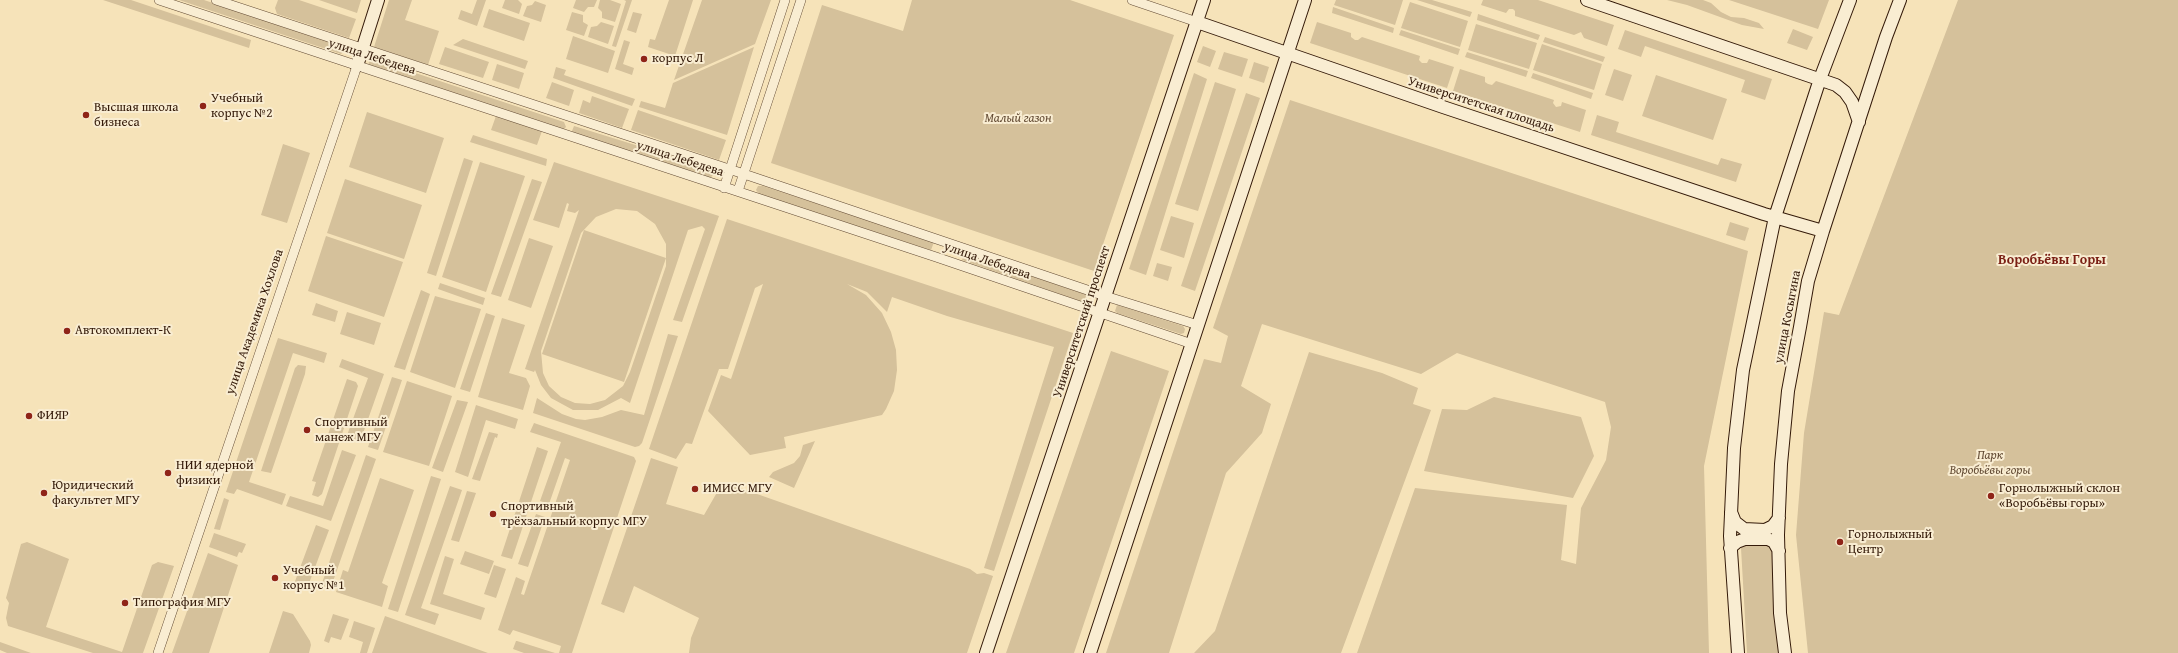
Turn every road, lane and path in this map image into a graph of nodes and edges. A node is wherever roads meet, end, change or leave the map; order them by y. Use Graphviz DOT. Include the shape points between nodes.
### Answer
graph roads {
  1 [pos="158,0"];
  2 [pos="216,0"];
  3 [pos="378,0"];
  4 [pos="785,0"];
  5 [pos="801,0"];
  6 [pos="1132,0"];
  7 [pos="1204,0"];
  8 [pos="1305,0"];
  9 [pos="1587,0"];
  10 [pos="1850,0"];
  11 [pos="1900,0"];
  12 [pos="268,18"];
  13 [pos="1197,22"];
  14 [pos="263,35"];
  15 [pos="362,49"];
  16 [pos="1288,53"];
  17 [pos="357,66"];
  18 [pos="1820,79"];
  19 [pos="572,118"];
  20 [pos="1858,122"];
  21 [pos="566,135"];
  22 [pos="730,170"];
  23 [pos="744,174"];
  24 [pos="724,188"];
  25 [pos="738,191"];
  26 [pos="1775,217"];
  27 [pos="1823,231"];
  28 [pos="956,245"];
  29 [pos="950,262"];
  30 [pos="1105,296"];
  31 [pos="1100,313"];
  32 [pos="1198,325"];
  33 [pos="1192,344"];
  34 [pos="1731,512"];
  35 [pos="1779,518"];
  36 [pos="1730,548"];
  37 [pos="1779,551"];
  38 [pos="158,653"];
  39 [pos="986,653"];
  40 [pos="1090,653"];
  41 [pos="1738,653"];
  42 [pos="1785,653"];
  1 -- 14 [label="street, улица Лебедева"];
  2 -- 12 [label="street, улица Лебедева"];
  3 -- 15 [label="main road, улица Академика Хохлова"];
  4 -- 22 [label="street"];
  5 -- 23 [label="street"];
  6 -- 13 [label="street, Университетская площадь"];
  7 -- 13 [label="main road, Университетский проспект"];
  8 -- 16 [label="main road"];
  9 -- 18 [label="main road"];
  10 -- 18 [label="main road"];
  11 -- 20 [label="main road, улица Косыгина"];
  12 -- 14 [label="street"];
  12 -- 15 [label="street, улица Лебедева"];
  13 -- 16 [label="main road, Университетская площадь"];
  13 -- 30 [label="main road, Университетский проспект"];
  14 -- 17 [label="street, улица Лебедева"];
  15 -- 17 [label="main road, улица Академика Хохлова"];
  15 -- 19 [label="street, улица Лебедева"];
  16 -- 26 [label="main road, Университетская площадь"];
  16 -- 32 [label="main road"];
  17 -- 21 [label="street, улица Лебедева"];
  17 -- 38 [label="street, улица Академика Хохлова"];
  18 -- 20 [label="main road" via="1836,85 1845,92 1852,102"];
  18 -- 26 [label="main road"];
  19 -- 21 [label="street"];
  19 -- 22 [label="street, улица Лебедева"];
  20 -- 27 [label="main road, улица Косыгина"];
  21 -- 24 [label="street, улица Лебедева"];
  22 -- 23 [label="street, улица Лебедева"];
  22 -- 24 [label="street"];
  23 -- 25 [label="street"];
  23 -- 28 [label="street, улица Лебедева"];
  24 -- 25 [label="street, улица Лебедева"];
  25 -- 29 [label="street, улица Лебедева"];
  26 -- 27 [label="main road, Университетская площадь"];
  26 -- 34 [label="main road" via="1743,370 1734,448"];
  27 -- 35 [label="main road, улица Косыгина" via="1808,281 1788,391"];
  28 -- 29 [label="street" via="947,251"];
  28 -- 30 [label="street, улица Лебедева"];
  29 -- 31 [label="street, улица Лебедева"];
  30 -- 31 [label="main road, Университетский проспект"];
  30 -- 32 [label="street, улица Лебедева"];
  31 -- 33 [label="street, улица Лебедева"];
  31 -- 39 [label="main road, Университетский проспект"];
  32 -- 33 [label="main road"];
  33 -- 40 [label="main road"];
  34 -- 35 [label="main road" via="1734,522 1744,529 1765,530 1773,526"];
  34 -- 36 [label="main road"];
  35 -- 37 [label="main road, улица Косыгина"];
  36 -- 37 [label="main road" via="1745,539 1768,539 1774,542"];
  36 -- 41 [label="main road"];
  37 -- 42 [label="main road, улица Косыгина" via="1780,613"];
}
